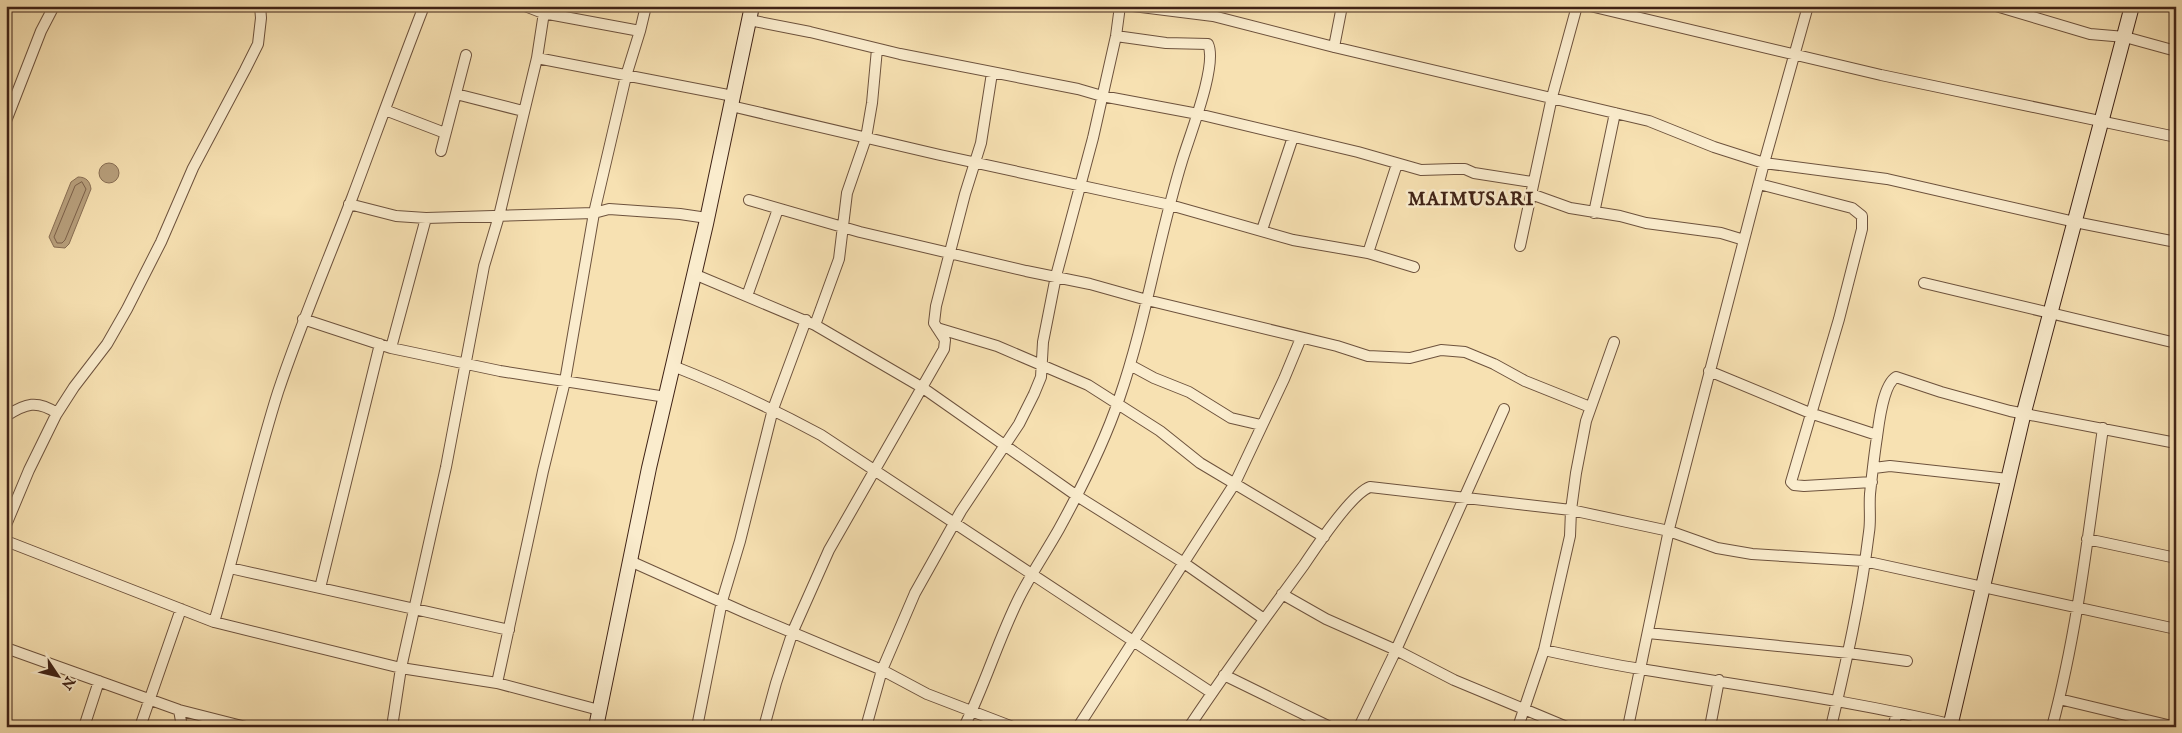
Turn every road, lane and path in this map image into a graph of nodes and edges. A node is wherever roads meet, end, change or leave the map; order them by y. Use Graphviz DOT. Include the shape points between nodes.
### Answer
graph roads {
  1 [pos="54,6"];
  2 [pos="260,6"];
  3 [pos="424,6"];
  4 [pos="525,6"];
  5 [pos="646,6"];
  6 [pos="752,6"];
  7 [pos="1120,6"];
  8 [pos="1133,6"];
  9 [pos="1342,6"];
  10 [pos="1577,6"];
  11 [pos="1590,6"];
  12 [pos="1808,6"];
  13 [pos="1996,6"];
  14 [pos="2132,6"];
  15 [pos="544,9"];
  16 [pos="1214,11"];
  17 [pos="749,20"];
  18 [pos="640,31"];
  19 [pos="1116,36"];
  20 [pos="2125,37"];
  21 [pos="1334,47"];
  22 [pos="877,49"];
  23 [pos="2176,51"];
  24 [pos="1793,54"];
  25 [pos="466,55"];
  26 [pos="537,58"];
  27 [pos="992,72"];
  28 [pos="626,76"];
  29 [pos="456,94"];
  30 [pos="1102,96"];
  31 [pos="1552,97"];
  32 [pos="732,101"];
  33 [pos="385,110"];
  34 [pos="523,111"];
  35 [pos="1615,113"];
  36 [pos="1198,114"];
  37 [pos="6,121"];
  38 [pos="2100,121"];
  39 [pos="445,133"];
  40 [pos="1294,137"];
  41 [pos="2176,137"];
  42 [pos="866,138"];
  43 [pos="441,151"];
  44 [pos="975,163"];
  45 [pos="1764,163"];
  46 [pos="1397,164"];
  47 [pos="1532,182"];
  48 [pos="1759,184"];
  49 [pos="1080,186"];
  50 [pos="1531,194"];
  51 [pos="749,200"];
  52 [pos="350,204"];
  53 [pos="1170,205"];
  54 [pos="778,208"];
  55 [pos="594,213"];
  56 [pos="1594,213"];
  57 [pos="499,216"];
  58 [pos="426,218"];
  59 [pos="707,218"];
  60 [pos="2075,222"];
  61 [pos="841,227"];
  62 [pos="1262,230"];
  63 [pos="1744,240"];
  64 [pos="2176,242"];
  65 [pos="1520,246"];
  66 [pos="950,252"];
  67 [pos="1368,253"];
  68 [pos="1414,267"];
  69 [pos="694,274"];
  70 [pos="1056,276"];
  71 [pos="1924,283"];
  72 [pos="747,296"];
  73 [pos="1147,300"];
  74 [pos="2050,313"];
  75 [pos="303,319"];
  76 [pos="811,323"];
  77 [pos="937,328"];
  78 [pos="1302,338"];
  79 [pos="1614,342"];
  80 [pos="2176,343"];
  81 [pos="380,344"];
  82 [pos="391,348"];
  83 [pos="466,364"];
  84 [pos="1042,364"];
  85 [pos="1130,365"];
  86 [pos="673,366"];
  87 [pos="1709,371"];
  88 [pos="564,381"];
  89 [pos="924,388"];
  90 [pos="666,397"];
  91 [pos="1118,404"];
  92 [pos="1590,407"];
  93 [pos="773,409"];
  94 [pos="1504,409"];
  95 [pos="2024,412"];
  96 [pos="57,413"];
  97 [pos="1810,413"];
  98 [pos="6,416"];
  99 [pos="1261,425"];
  100 [pos="2103,428"];
  101 [pos="1877,435"];
  102 [pos="2176,443"];
  103 [pos="1004,444"];
  104 [pos="1874,468"];
  105 [pos="874,471"];
  106 [pos="2008,479"];
  107 [pos="1872,482"];
  108 [pos="1235,483"];
  109 [pos="1077,496"];
  110 [pos="1466,497"];
  111 [pos="1571,510"];
  112 [pos="955,522"];
  113 [pos="6,525"];
  114 [pos="1668,531"];
  115 [pos="1324,536"];
  116 [pos="2088,539"];
  117 [pos="6,541"];
  118 [pos="2176,558"];
  119 [pos="630,561"];
  120 [pos="1864,561"];
  121 [pos="1184,563"];
  122 [pos="230,568"];
  123 [pos="1032,575"];
  124 [pos="320,588"];
  125 [pos="1982,588"];
  126 [pos="1282,594"];
  127 [pos="722,601"];
  128 [pos="2077,606"];
  129 [pos="415,609"];
  130 [pos="181,610"];
  131 [pos="1264,618"];
  132 [pos="214,622"];
  133 [pos="2176,629"];
  134 [pos="509,630"];
  135 [pos="793,631"];
  136 [pos="1648,633"];
  137 [pos="1132,641"];
  138 [pos="6,648"];
  139 [pos="1396,650"];
  140 [pos="1544,650"];
  141 [pos="1849,653"];
  142 [pos="1907,661"];
  143 [pos="401,668"];
  144 [pos="1640,669"];
  145 [pos="882,670"];
  146 [pos="1224,675"];
  147 [pos="1719,680"];
  148 [pos="99,682"];
  149 [pos="498,683"];
  150 [pos="1212,693"];
  151 [pos="150,698"];
  152 [pos="2059,699"];
  153 [pos="1837,702"];
  154 [pos="179,710"];
  155 [pos="599,710"];
  156 [pos="1522,710"];
  157 [pos="972,712"];
  158 [pos="1896,713"];
  159 [pos="1954,726"];
  160 [pos="84,727"];
  161 [pos="140,727"];
  162 [pos="182,727"];
  163 [pos="246,727"];
  164 [pos="392,727"];
  165 [pos="596,727"];
  166 [pos="697,727"];
  167 [pos="764,727"];
  168 [pos="866,727"];
  169 [pos="964,727"];
  170 [pos="1012,727"];
  171 [pos="1078,727"];
  172 [pos="1189,727"];
  173 [pos="1330,727"];
  174 [pos="1359,727"];
  175 [pos="1518,727"];
  176 [pos="1567,727"];
  177 [pos="1628,727"];
  178 [pos="1710,727"];
  179 [pos="1831,727"];
  180 [pos="1893,727"];
  181 [pos="2052,727"];
  182 [pos="2176,727"];
  1 -- 37 [label="street" via="41,30"];
  2 -- 96 [label="street" via="258,44 192,168 162,242 107,344"];
  3 -- 33 [label="street"];
  4 -- 15 [label="street"];
  5 -- 18 [label="street"];
  6 -- 17 [label="street"];
  7 -- 19 [label="street"];
  8 -- 16 [label="street"];
  9 -- 21 [label="street"];
  10 -- 31 [label="street"];
  11 -- 24 [label="street"];
  12 -- 24 [label="street"];
  13 -- 20 [label="street" via="2090,34"];
  14 -- 20 [label="street"];
  15 -- 18 [label="street"];
  15 -- 26 [label="street"];
  16 -- 21 [label="street"];
  17 -- 22 [label="street"];
  17 -- 32 [label="street"];
  18 -- 28 [label="street"];
  19 -- 30 [label="street"];
  19 -- 36 [label="street" via="1166,43 1208,44 1210,61"];
  20 -- 23 [label="street"];
  20 -- 38 [label="street"];
  21 -- 31 [label="street"];
  22 -- 27 [label="street"];
  22 -- 42 [label="street"];
  24 -- 38 [label="street"];
  24 -- 45 [label="street"];
  25 -- 29 [label="street"];
  26 -- 28 [label="street"];
  26 -- 34 [label="street"];
  27 -- 30 [label="street"];
  27 -- 44 [label="street" via="987,114"];
  28 -- 32 [label="street"];
  28 -- 55 [label="street"];
  29 -- 34 [label="street"];
  29 -- 39 [label="street"];
  30 -- 36 [label="street"];
  30 -- 49 [label="street"];
  31 -- 35 [label="street"];
  31 -- 47 [label="street"];
  32 -- 42 [label="street"];
  32 -- 59 [label="street"];
  33 -- 39 [label="street"];
  33 -- 52 [label="street"];
  34 -- 57 [label="street"];
  35 -- 45 [label="street" via="1649,121"];
  35 -- 56 [label="street"];
  36 -- 40 [label="street"];
  36 -- 53 [label="street"];
  38 -- 41 [label="street"];
  38 -- 60 [label="street"];
  39 -- 43 [label="street"];
  40 -- 46 [label="street"];
  40 -- 62 [label="street"];
  42 -- 44 [label="street"];
  42 -- 61 [label="street" via="847,193"];
  44 -- 49 [label="street"];
  44 -- 66 [label="street"];
  45 -- 48 [label="street"];
  45 -- 60 [label="street" via="1887,179"];
  46 -- 47 [label="street" via="1421,170 1466,169"];
  46 -- 67 [label="street"];
  47 -- 50 [label="street"];
  48 -- 63 [label="street"];
  48 -- 97 [label="street" via="1852,208 1862,216 1862,229 1839,319"];
  49 -- 53 [label="street"];
  49 -- 70 [label="street"];
  50 -- 56 [label="street"];
  50 -- 65 [label="street"];
  51 -- 54 [label="street"];
  52 -- 58 [label="street" via="396,216"];
  52 -- 75 [label="street"];
  53 -- 62 [label="street"];
  53 -- 73 [label="street"];
  54 -- 61 [label="street"];
  54 -- 72 [label="street"];
  55 -- 57 [label="street"];
  55 -- 59 [label="street" via="609,209"];
  55 -- 88 [label="street"];
  56 -- 63 [label="street" via="1721,233"];
  57 -- 58 [label="street"];
  57 -- 83 [label="street" via="484,266"];
  58 -- 82 [label="street"];
  59 -- 69 [label="street"];
  60 -- 64 [label="street"];
  60 -- 74 [label="street"];
  61 -- 66 [label="street"];
  61 -- 76 [label="street" via="838,259"];
  62 -- 67 [label="street" via="1293,240"];
  63 -- 87 [label="street"];
  66 -- 70 [label="street"];
  66 -- 77 [label="street" via="936,306 934,323"];
  67 -- 68 [label="street"];
  69 -- 72 [label="street"];
  69 -- 86 [label="street"];
  70 -- 73 [label="street"];
  70 -- 84 [label="street"];
  71 -- 74 [label="street"];
  72 -- 76 [label="street"];
  73 -- 78 [label="street"];
  73 -- 85 [label="street"];
  74 -- 80 [label="street"];
  74 -- 95 [label="street"];
  75 -- 81 [label="street"];
  75 -- 122 [label="street" via="243,512"];
  76 -- 89 [label="street"];
  76 -- 93 [label="street"];
  77 -- 84 [label="street"];
  77 -- 89 [label="street" via="946,340"];
  78 -- 92 [label="street" via="1368,356 1410,358 1441,350 1465,352"];
  78 -- 99 [label="street"];
  79 -- 92 [label="street"];
  81 -- 82 [label="street"];
  81 -- 124 [label="street"];
  82 -- 83 [label="street"];
  83 -- 88 [label="street"];
  83 -- 129 [label="street"];
  84 -- 91 [label="street" via="1088,385"];
  84 -- 103 [label="street" via="1034,394 1019,424"];
  85 -- 91 [label="street"];
  85 -- 99 [label="street" via="1189,392 1231,418"];
  86 -- 90 [label="street"];
  86 -- 93 [label="street"];
  87 -- 97 [label="street"];
  87 -- 114 [label="street"];
  88 -- 90 [label="street"];
  88 -- 134 [label="street"];
  89 -- 103 [label="street"];
  89 -- 105 [label="street"];
  90 -- 119 [label="street"];
  91 -- 108 [label="street" via="1160,431 1200,463"];
  91 -- 109 [label="street"];
  92 -- 111 [label="street"];
  93 -- 105 [label="street"];
  93 -- 127 [label="street"];
  94 -- 110 [label="street"];
  95 -- 100 [label="street"];
  95 -- 101 [label="street" via="2010,411 1896,377 1891,380 1886,393"];
  95 -- 106 [label="street"];
  96 -- 98 [label="street" via="45,406 34,405 20,407"];
  96 -- 113 [label="street"];
  97 -- 101 [label="street"];
  97 -- 107 [label="street" via="1791,482 1804,486"];
  99 -- 108 [label="street"];
  100 -- 102 [label="street"];
  100 -- 116 [label="street"];
  101 -- 104 [label="street"];
  103 -- 109 [label="street"];
  103 -- 112 [label="street"];
  104 -- 106 [label="street" via="1890,466"];
  104 -- 107 [label="street"];
  105 -- 112 [label="street"];
  105 -- 135 [label="street" via="829,550"];
  106 -- 125 [label="street"];
  107 -- 120 [label="street"];
  108 -- 115 [label="street"];
  108 -- 121 [label="street"];
  109 -- 121 [label="street"];
  109 -- 123 [label="street"];
  110 -- 111 [label="street"];
  110 -- 115 [label="street" via="1370,487 1357,495"];
  110 -- 139 [label="street"];
  111 -- 114 [label="street"];
  111 -- 140 [label="street" via="1570,536"];
  112 -- 123 [label="street"];
  112 -- 145 [label="street" via="915,593"];
  114 -- 120 [label="street" via="1716,548 1752,554"];
  114 -- 136 [label="street"];
  115 -- 126 [label="street"];
  116 -- 118 [label="street"];
  116 -- 128 [label="street"];
  117 -- 130 [label="street"];
  119 -- 127 [label="street"];
  119 -- 155 [label="street"];
  120 -- 125 [label="street"];
  120 -- 141 [label="street"];
  121 -- 131 [label="street"];
  121 -- 137 [label="street"];
  122 -- 124 [label="street"];
  122 -- 132 [label="street"];
  123 -- 137 [label="street"];
  123 -- 157 [label="street" via="1019,598"];
  124 -- 129 [label="street"];
  125 -- 128 [label="street"];
  125 -- 159 [label="street"];
  126 -- 131 [label="street"];
  126 -- 139 [label="street" via="1326,619"];
  127 -- 135 [label="street"];
  127 -- 166 [label="street"];
  128 -- 133 [label="street"];
  128 -- 152 [label="street"];
  129 -- 134 [label="street"];
  129 -- 143 [label="street"];
  130 -- 132 [label="street"];
  130 -- 151 [label="street"];
  131 -- 146 [label="street"];
  132 -- 143 [label="street"];
  134 -- 149 [label="street"];
  135 -- 145 [label="street"];
  135 -- 167 [label="street"];
  136 -- 141 [label="street"];
  136 -- 144 [label="street"];
  137 -- 150 [label="street"];
  137 -- 171 [label="street"];
  138 -- 148 [label="street"];
  139 -- 156 [label="street"];
  139 -- 174 [label="street"];
  140 -- 144 [label="street"];
  140 -- 156 [label="street"];
  141 -- 142 [label="street"];
  141 -- 153 [label="street"];
  143 -- 149 [label="street"];
  143 -- 164 [label="street"];
  144 -- 147 [label="street"];
  144 -- 177 [label="street"];
  145 -- 157 [label="street" via="927,694"];
  145 -- 168 [label="street"];
  146 -- 150 [label="street"];
  146 -- 173 [label="street"];
  147 -- 153 [label="street"];
  147 -- 178 [label="street"];
  148 -- 151 [label="street"];
  148 -- 160 [label="street"];
  149 -- 155 [label="street"];
  150 -- 172 [label="street"];
  151 -- 154 [label="street"];
  151 -- 161 [label="street"];
  152 -- 181 [label="street"];
  152 -- 182 [label="street"];
  153 -- 158 [label="street"];
  153 -- 179 [label="street"];
  154 -- 162 [label="street"];
  154 -- 163 [label="street"];
  155 -- 165 [label="street"];
  156 -- 175 [label="street"];
  156 -- 176 [label="street"];
  157 -- 169 [label="street"];
  157 -- 170 [label="street"];
  158 -- 159 [label="street"];
  158 -- 180 [label="street"];
}
